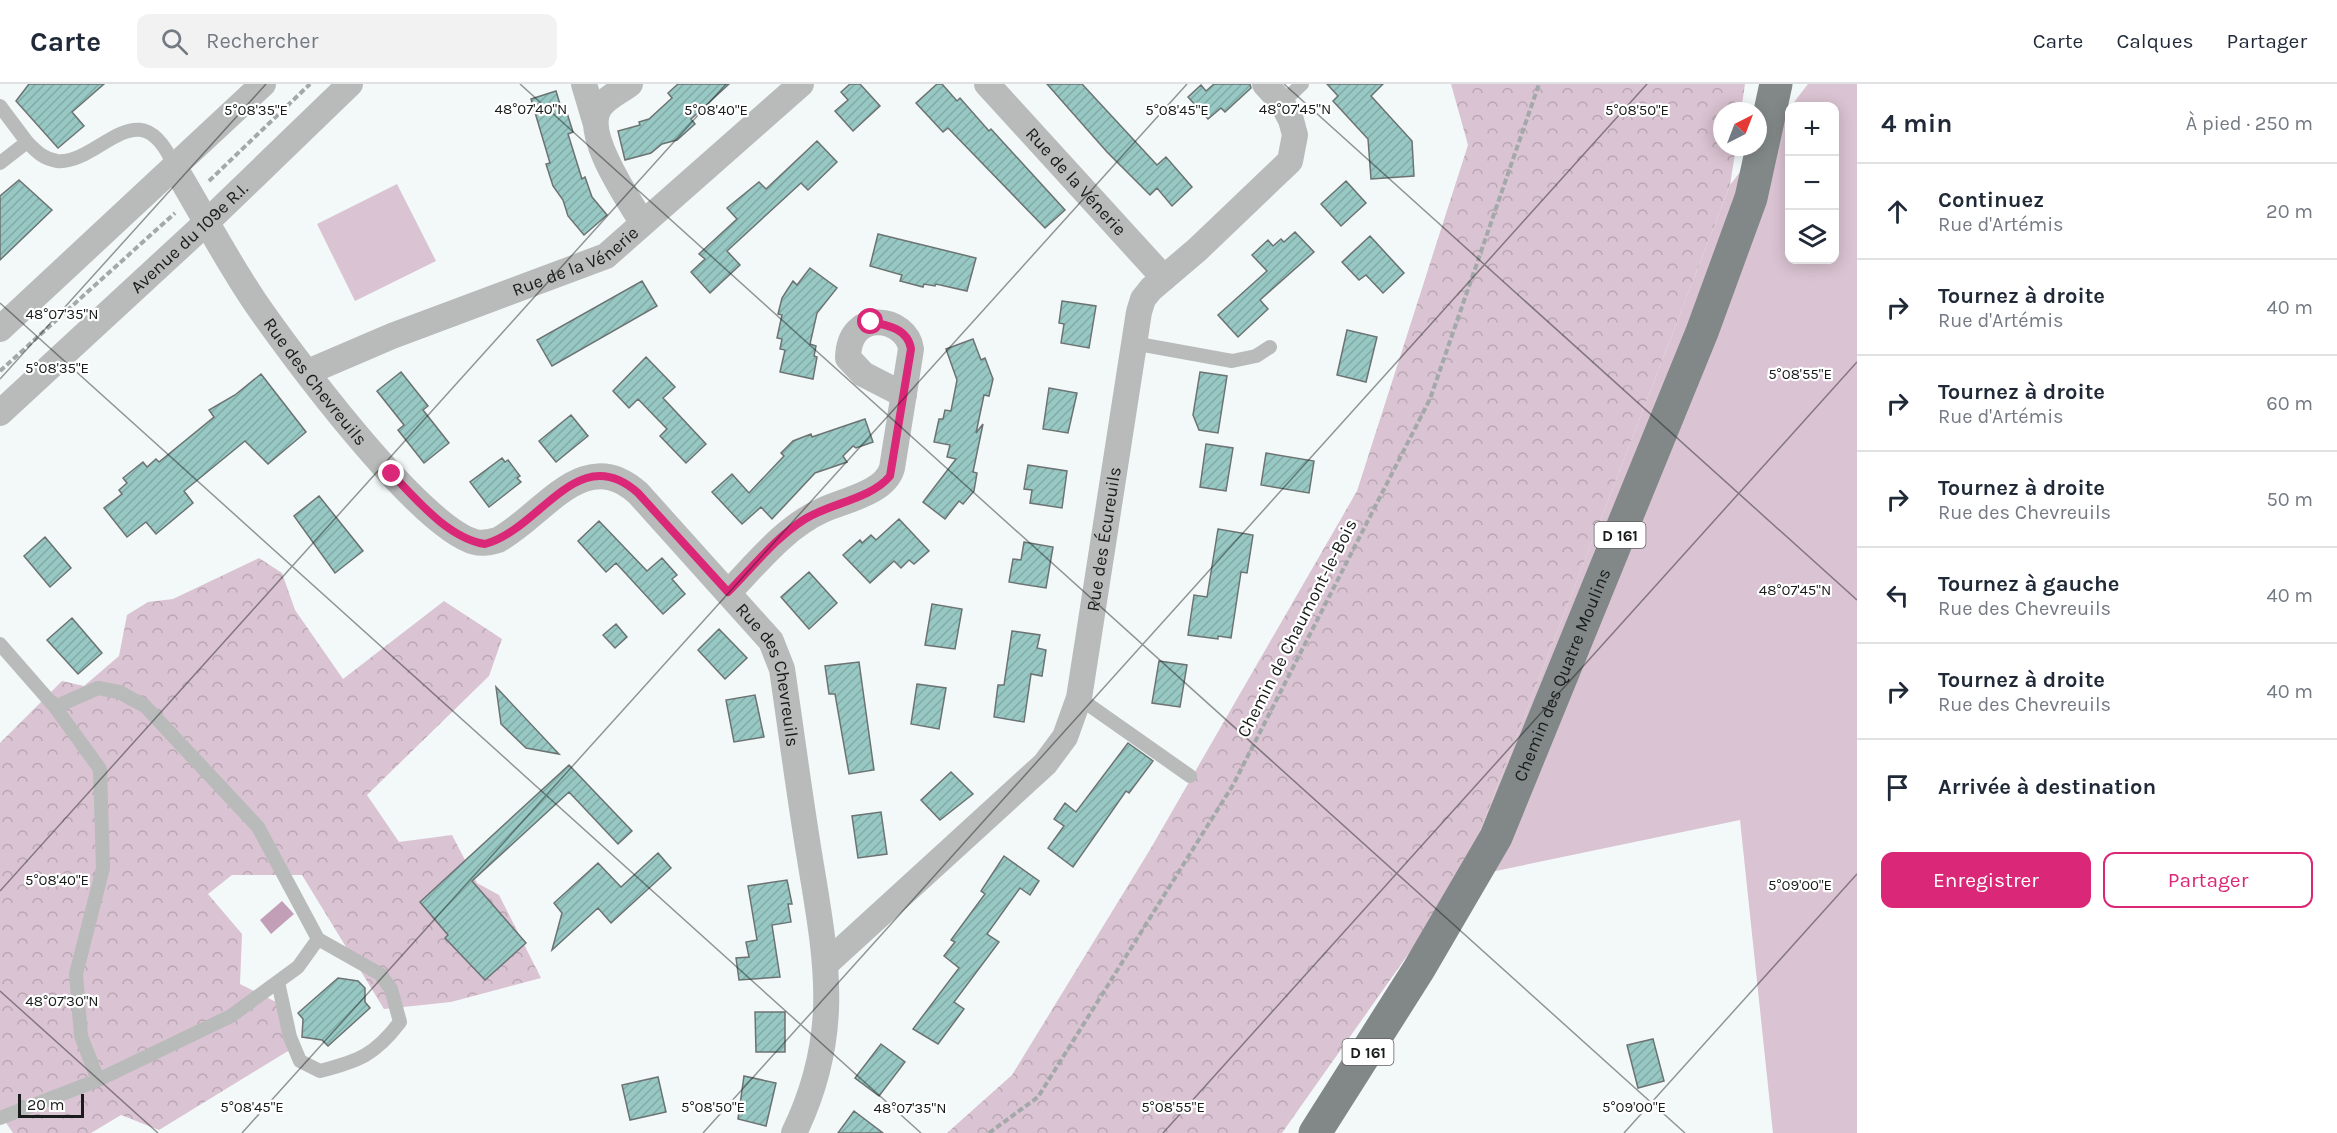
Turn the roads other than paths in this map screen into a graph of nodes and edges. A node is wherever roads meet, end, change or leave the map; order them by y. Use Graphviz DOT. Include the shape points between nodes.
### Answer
graph roads {
  1 [pos="263,84"];
  2 [pos="350,84"];
  3 [pos="584,84"];
  4 [pos="630,84"];
  5 [pos="801,84"];
  6 [pos="987,84"];
  7 [pos="1302,84"];
  8 [pos="1776,84"];
  9 [pos="1274,93"];
  10 [pos="0,106"];
  11 [pos="595,121"];
  12 [pos="27,142"];
  13 [pos="0,163"];
  14 [pos="175,168"];
  15 [pos="208,221"];
  16 [pos="642,222"];
  17 [pos="1164,278"];
  18 [pos="0,329"];
  19 [pos="1133,343"];
  20 [pos="1270,347"];
  21 [pos="308,372"];
  22 [pos="904,395"];
  23 [pos="0,413"];
  24 [pos="728,592"];
  25 [pos="0,645"];
  26 [pos="1079,698"];
  27 [pos="55,707"];
  28 [pos="1190,776"];
  29 [pos="318,939"];
  30 [pos="827,963"];
  31 [pos="278,982"];
  32 [pos="98,1080"];
  33 [pos="0,1118"];
  34 [pos="794,1133"];
  35 [pos="1315,1133"];
  1 -- 14 [label="street"];
  2 -- 15 [label="street, Avenue du 109e R.I."];
  3 -- 11 [label="street"];
  4 -- 11 [label="street" via="601,107"];
  5 -- 16 [label="street, Rue de la Vénerie"];
  6 -- 17 [label="street, Rue de la Vénerie"];
  7 -- 9 [label="lane"];
  8 -- 35 [label="main road, Chemin des Quatre Moulins / D 161" via="1751,198 1702,332 1496,837"];
  9 -- 17 [label="street, Rue des Écureuils" via="1295,135 1290,161"];
  10 -- 12 [label="lane"];
  11 -- 16 [label="street" via="608,162"];
  12 -- 13 [label="lane"];
  12 -- 14 [label="lane" via="43,157 59,161 74,158 119,125 136,120 159,133"];
  14 -- 15 [label="street, Rue des Chevreuils"];
  14 -- 18 [label="street"];
  15 -- 21 [label="street, Rue des Chevreuils" via="255,302"];
  15 -- 23 [label="street, Avenue du 109e R.I."];
  16 -- 21 [label="street, Rue de la Vénerie" via="606,256 392,336"];
  17 -- 19 [label="street, Rue des Écureuils" via="1143,299"];
  19 -- 20 [label="lane" via="1232,361 1256,356"];
  19 -- 26 [label="street, Rue des Écureuils"];
  21 -- 24 [label="street, Rue des Chevreuils" via="392,474 461,536 485,544 498,540 584,477 610,476 625,481 638,493"];
  22 -- 24 [label="street" via="892,468 885,483 805,519"];
  24 -- 30 [label="street, Rue des Chevreuils" via="771,641 782,669"];
  25 -- 27 [label="lane"];
  26 -- 28 [label="lane"];
  26 -- 30 [label="street, Rue des Écureuils" via="1065,737 1044,764"];
  27 -- 29 [label="lane" via="98,688 119,692 145,706 258,827"];
  27 -- 32 [label="lane" via="100,769 103,868 76,974 81,1036"];
  29 -- 31 [label="lane" via="298,967"];
  29 -- 31 [label="lane" via="380,974 391,989 400,1022 387,1039 348,1064 320,1071 300,1061 290,1037"];
  30 -- 34 [label="street, Rue des Chevreuils" via="823,1051"];
  31 -- 32 [label="lane" via="231,1016"];
  32 -- 33 [label="lane"];
}
